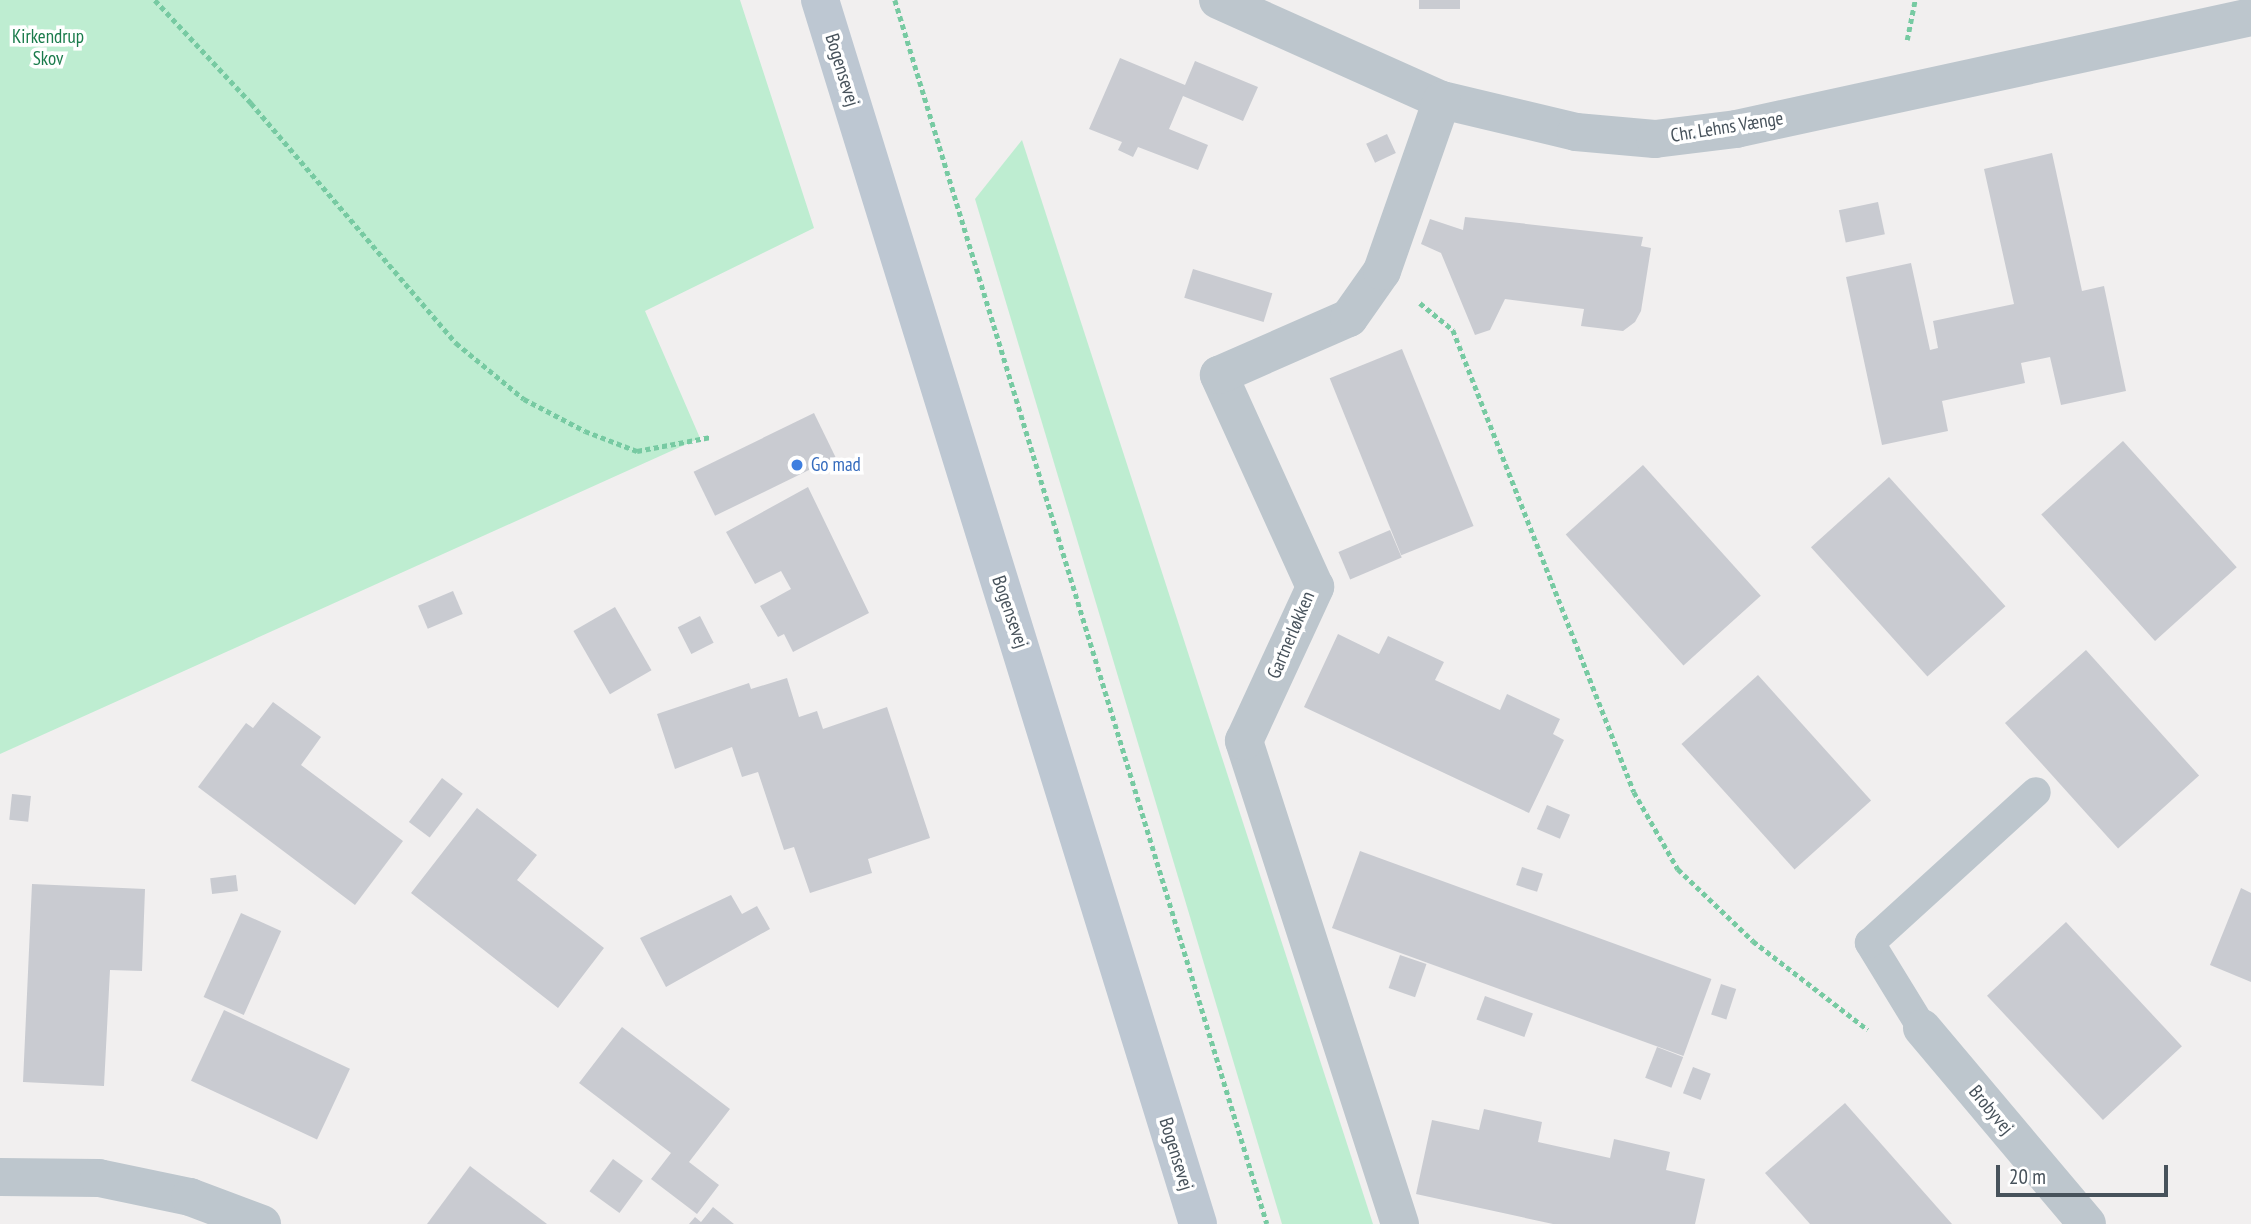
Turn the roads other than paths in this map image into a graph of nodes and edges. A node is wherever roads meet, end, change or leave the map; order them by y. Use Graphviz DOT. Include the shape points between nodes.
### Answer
graph roads {
  1 [pos="1218,0"];
  2 [pos="828,2"];
  3 [pos="2251,17"];
  4 [pos="1442,100"];
  5 [pos="2036,792"];
  6 [pos="1922,1028"];
  7 [pos="0,1177"];
  8 [pos="262,1224"];
  9 [pos="1198,1224"];
  10 [pos="1400,1224"];
  11 [pos="2087,1224"];
  1 -- 4 [label="street, Chr. Lehns Vænge"];
  2 -- 9 [label="main road, Bogensevej"];
  3 -- 4 [label="street, Chr. Lehns Vænge" via="1736,129 1655,139 1576,132"];
  4 -- 10 [label="street, Gartnerløkken" via="1382,271 1349,318 1219,376 1315,587 1244,741"];
  5 -- 6 [label="lane" via="1870,943"];
  6 -- 11 [label="street, Brobyvej"];
  7 -- 8 [label="street" via="99,1178 190,1197"];
}
